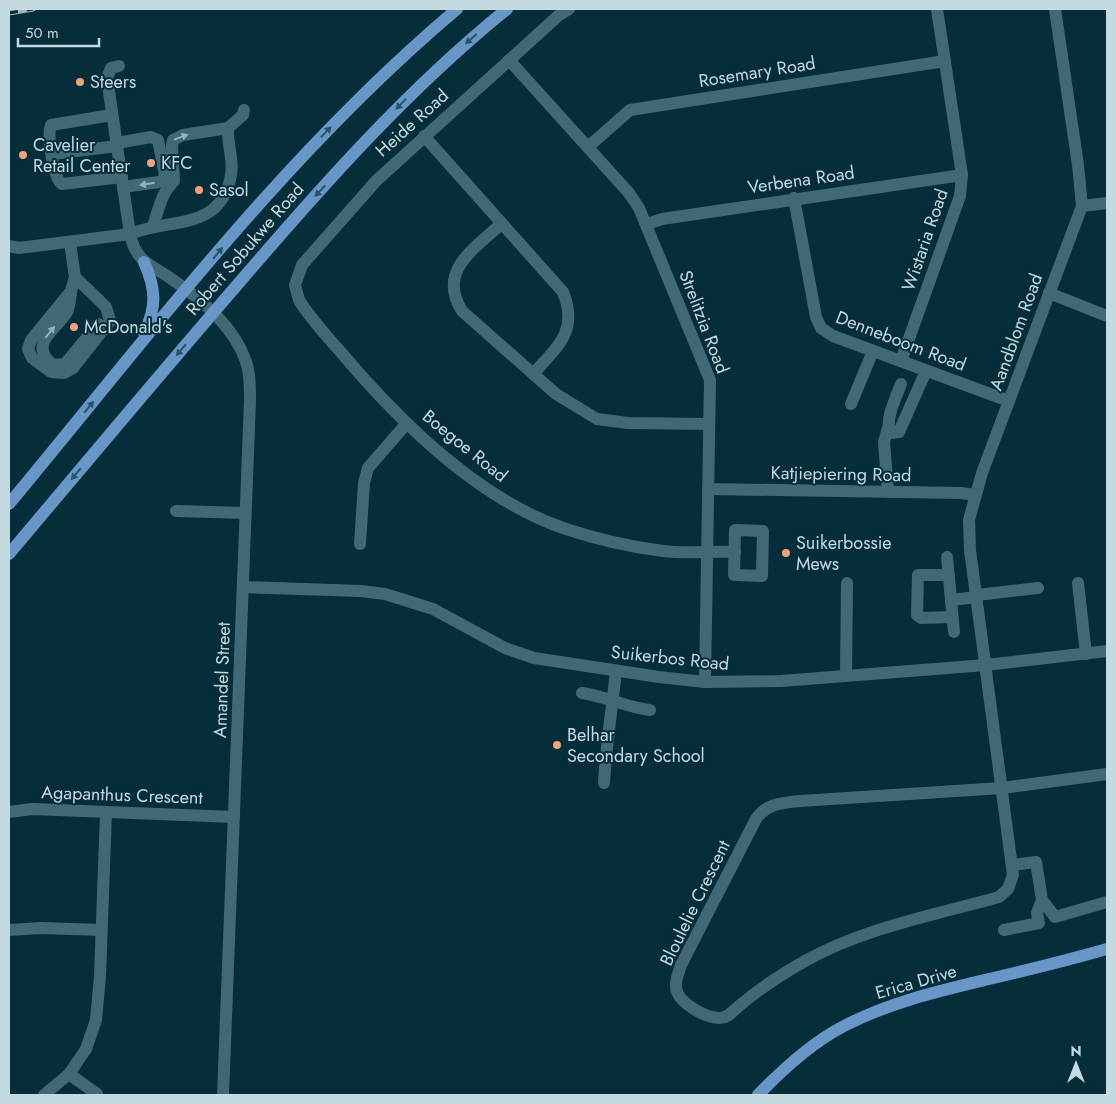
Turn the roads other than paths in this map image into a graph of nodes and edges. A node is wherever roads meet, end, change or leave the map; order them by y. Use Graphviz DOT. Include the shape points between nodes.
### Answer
graph roads {
  1 [pos="457,9"];
  2 [pos="507,9"];
  3 [pos="569,9"];
  4 [pos="937,9"];
  5 [pos="1054,9"];
  6 [pos="509,60"];
  7 [pos="945,61"];
  8 [pos="119,66"];
  9 [pos="244,110"];
  10 [pos="117,121"];
  11 [pos="228,128"];
  12 [pos="424,136"];
  13 [pos="117,144"];
  14 [pos="588,148"];
  15 [pos="52,154"];
  16 [pos="962,175"];
  17 [pos="123,182"];
  18 [pos="794,198"];
  19 [pos="1107,202"];
  20 [pos="1082,206"];
  21 [pos="501,224"];
  22 [pos="647,224"];
  23 [pos="153,226"];
  24 [pos="130,234"];
  25 [pos="70,242"];
  26 [pos="9,246"];
  27 [pos="144,262"];
  28 [pos="75,277"];
  29 [pos="296,279"];
  30 [pos="186,290"];
  31 [pos="1049,294"];
  32 [pos="212,312"];
  33 [pos="1107,316"];
  34 [pos="135,351"];
  35 [pos="873,351"];
  36 [pos="901,361"];
  37 [pos="926,370"];
  38 [pos="533,374"];
  39 [pos="901,384"];
  40 [pos="1009,401"];
  41 [pos="851,404"];
  42 [pos="407,422"];
  43 [pos="708,424"];
  44 [pos="888,428"];
  45 [pos="708,489"];
  46 [pos="888,492"];
  47 [pos="974,495"];
  48 [pos="9,504"];
  49 [pos="176,511"];
  50 [pos="245,513"];
  51 [pos="360,544"];
  52 [pos="706,551"];
  53 [pos="735,552"];
  54 [pos="9,554"];
  55 [pos="947,557"];
  56 [pos="949,575"];
  57 [pos="847,583"];
  58 [pos="1078,583"];
  59 [pos="242,587"];
  60 [pos="1038,588"];
  61 [pos="977,596"];
  62 [pos="951,600"];
  63 [pos="952,617"];
  64 [pos="954,632"];
  65 [pos="1107,651"];
  66 [pos="1086,654"];
  67 [pos="986,665"];
  68 [pos="616,671"];
  69 [pos="846,676"];
  70 [pos="705,682"];
  71 [pos="582,693"];
  72 [pos="613,701"];
  73 [pos="650,710"];
  74 [pos="1107,774"];
  75 [pos="604,783"];
  76 [pos="1002,788"];
  77 [pos="9,812"];
  78 [pos="106,812"];
  79 [pos="234,817"];
  80 [pos="1012,865"];
  81 [pos="1042,900"];
  82 [pos="1107,902"];
  83 [pos="9,930"];
  84 [pos="101,930"];
  85 [pos="1004,930"];
  86 [pos="1107,949"];
  87 [pos="69,1074"];
  88 [pos="97,1094"];
  89 [pos="44,1095"];
  90 [pos="223,1095"];
  91 [pos="758,1095"];
  30 -- 1 [label="main road, Robert Sobukwe Road, one-way" via="296,163 404,55"];
  2 -- 32 [label="main road, Robert Sobukwe Road, one-way" via="448,59 393,113"];
  3 -- 6 [label="street, Heide Road"];
  4 -- 7 [label="street, Wistaria Road"];
  5 -- 20 [label="street, Aandblom Road"];
  6 -- 12 [label="street, Heide Road"];
  6 -- 14 [label="street, Strelitzia Road"];
  7 -- 14 [label="street, Rosemary Road" via="630,110"];
  7 -- 16 [label="street, Wistaria Road"];
  8 -- 10 [label="street" via="111,68 108,73 115,95"];
  9 -- 11 [label="street" via="243,115"];
  10 -- 13 [label="street"];
  10 -- 15 [label="street" via="51,125"];
  23 -- 11 [label="street, one-way" via="161,198 174,181 173,140 183,135"];
  11 -- 23 [label="street" via="231,175 218,205 202,218"];
  12 -- 21 [label="street"];
  12 -- 29 [label="street, Heide Road" via="376,181 302,265"];
  13 -- 15 [label="street"];
  13 -- 17 [label="street"];
  13 -- 17 [label="street, one-way" via="155,138 160,142 163,180"];
  14 -- 22 [label="street, Strelitzia Road" via="629,193"];
  15 -- 17 [label="street" via="56,176 62,184"];
  16 -- 18 [label="street, Verbena Road"];
  16 -- 36 [label="street, Wistaria Road" via="954,215"];
  17 -- 24 [label="street"];
  18 -- 22 [label="street, Verbena Road"];
  18 -- 35 [label="street, Denneboom Road" via="816,317 821,328"];
  19 -- 20 [label="street"];
  20 -- 31 [label="street, Aandblom Road"];
  21 -- 38 [label="street" via="563,292 568,306 569,320 564,339"];
  21 -- 38 [label="street" via="459,265 454,274 455,300 462,311"];
  22 -- 43 [label="street, Strelitzia Road" via="710,380"];
  23 -- 24 [label="street"];
  24 -- 25 [label="street"];
  24 -- 27 [label="street" via="136,252"];
  25 -- 26 [label="street" via="19,248"];
  25 -- 28 [label="street"];
  27 -- 30 [label="street, Amandel Street"];
  27 -- 34 [label="main road" via="150,276 154,304 150,321"];
  28 -- 28 [label="street, one-way" via="106,307 110,321 73,368 64,373 51,372 32,358 29,345 71,291"];
  29 -- 42 [label="street, Boegoe Road" via="296,292 305,310 367,383"];
  30 -- 32 [label="street, Amandel Street"];
  30 -- 34 [label="main road, Robert Sobukwe Road"];
  31 -- 33 [label="street"];
  31 -- 40 [label="street, Aandblom Road"];
  32 -- 50 [label="street, Amandel Street" via="239,346 249,373"];
  32 -- 54 [label="main road, Robert Sobukwe Road, one-way"];
  48 -- 34 [label="main road, Robert Sobukwe Road, one-way"];
  35 -- 36 [label="street, Denneboom Road"];
  35 -- 41 [label="street"];
  36 -- 37 [label="street, Denneboom Road"];
  37 -- 40 [label="street, Denneboom Road"];
  37 -- 44 [label="street" via="899,432 890,433"];
  38 -- 43 [label="street" via="556,394 597,419"];
  39 -- 44 [label="street"];
  40 -- 47 [label="street, Aandblom Road"];
  42 -- 51 [label="street" via="368,468"];
  42 -- 52 [label="street, Boegoe Road" via="479,485 566,529 663,551"];
  43 -- 45 [label="street, Strelitzia Road"];
  44 -- 46 [label="street" via="884,442"];
  45 -- 46 [label="street, Katjiepiering Road"];
  45 -- 52 [label="street, Strelitzia Road"];
  46 -- 47 [label="street, Katjiepiering Road"];
  47 -- 61 [label="street, Aandblom Road" via="969,540"];
  49 -- 50 [label="street"];
  50 -- 59 [label="street, Amandel Street"];
  52 -- 53 [label="street, Boegoe Road"];
  52 -- 70 [label="street, Strelitzia Road"];
  55 -- 56 [label="street"];
  56 -- 62 [label="street"];
  56 -- 63 [label="street" via="918,575 917,615 921,618"];
  57 -- 69 [label="street"];
  58 -- 66 [label="street"];
  59 -- 68 [label="street, Suikerbos Road" via="385,594 433,609 520,654"];
  59 -- 79 [label="street, Amandel Street"];
  60 -- 61 [label="street"];
  61 -- 62 [label="street"];
  61 -- 67 [label="street, Aandblom Road"];
  62 -- 63 [label="street"];
  63 -- 64 [label="street"];
  65 -- 66 [label="street, Suikerbos Road"];
  66 -- 67 [label="street, Suikerbos Road"];
  67 -- 69 [label="street, Suikerbos Road"];
  67 -- 76 [label="street, Bloulelie Crescent"];
  68 -- 70 [label="street, Suikerbos Road"];
  68 -- 72 [label="street"];
  69 -- 70 [label="street, Suikerbos Road" via="741,683"];
  71 -- 72 [label="street"];
  72 -- 73 [label="street"];
  72 -- 75 [label="street"];
  74 -- 76 [label="street"];
  76 -- 80 [label="street, Bloulelie Crescent"];
  76 -- 80 [label="street, Bloulelie Crescent" via="800,801 768,807 756,819 681,965 676,988 679,996 689,1006 720,1018 728,1016 759,990 843,941 999,897 1008,889 1013,875"];
  77 -- 78 [label="street, Agapanthus Crescent" via="32,809"];
  78 -- 79 [label="street, Agapanthus Crescent"];
  78 -- 84 [label="street"];
  79 -- 90 [label="street, Amandel Street"];
  80 -- 81 [label="street" via="1036,862"];
  81 -- 82 [label="street" via="1055,917"];
  81 -- 85 [label="street" via="1037,914 1039,923"];
  83 -- 84 [label="street"];
  84 -- 87 [label="street" via="96,1020 86,1049"];
  86 -- 91 [label="main road, Erica Drive" via="914,997 879,1009 842,1026 812,1046"];
  87 -- 88 [label="street"];
  87 -- 89 [label="street"];
}
